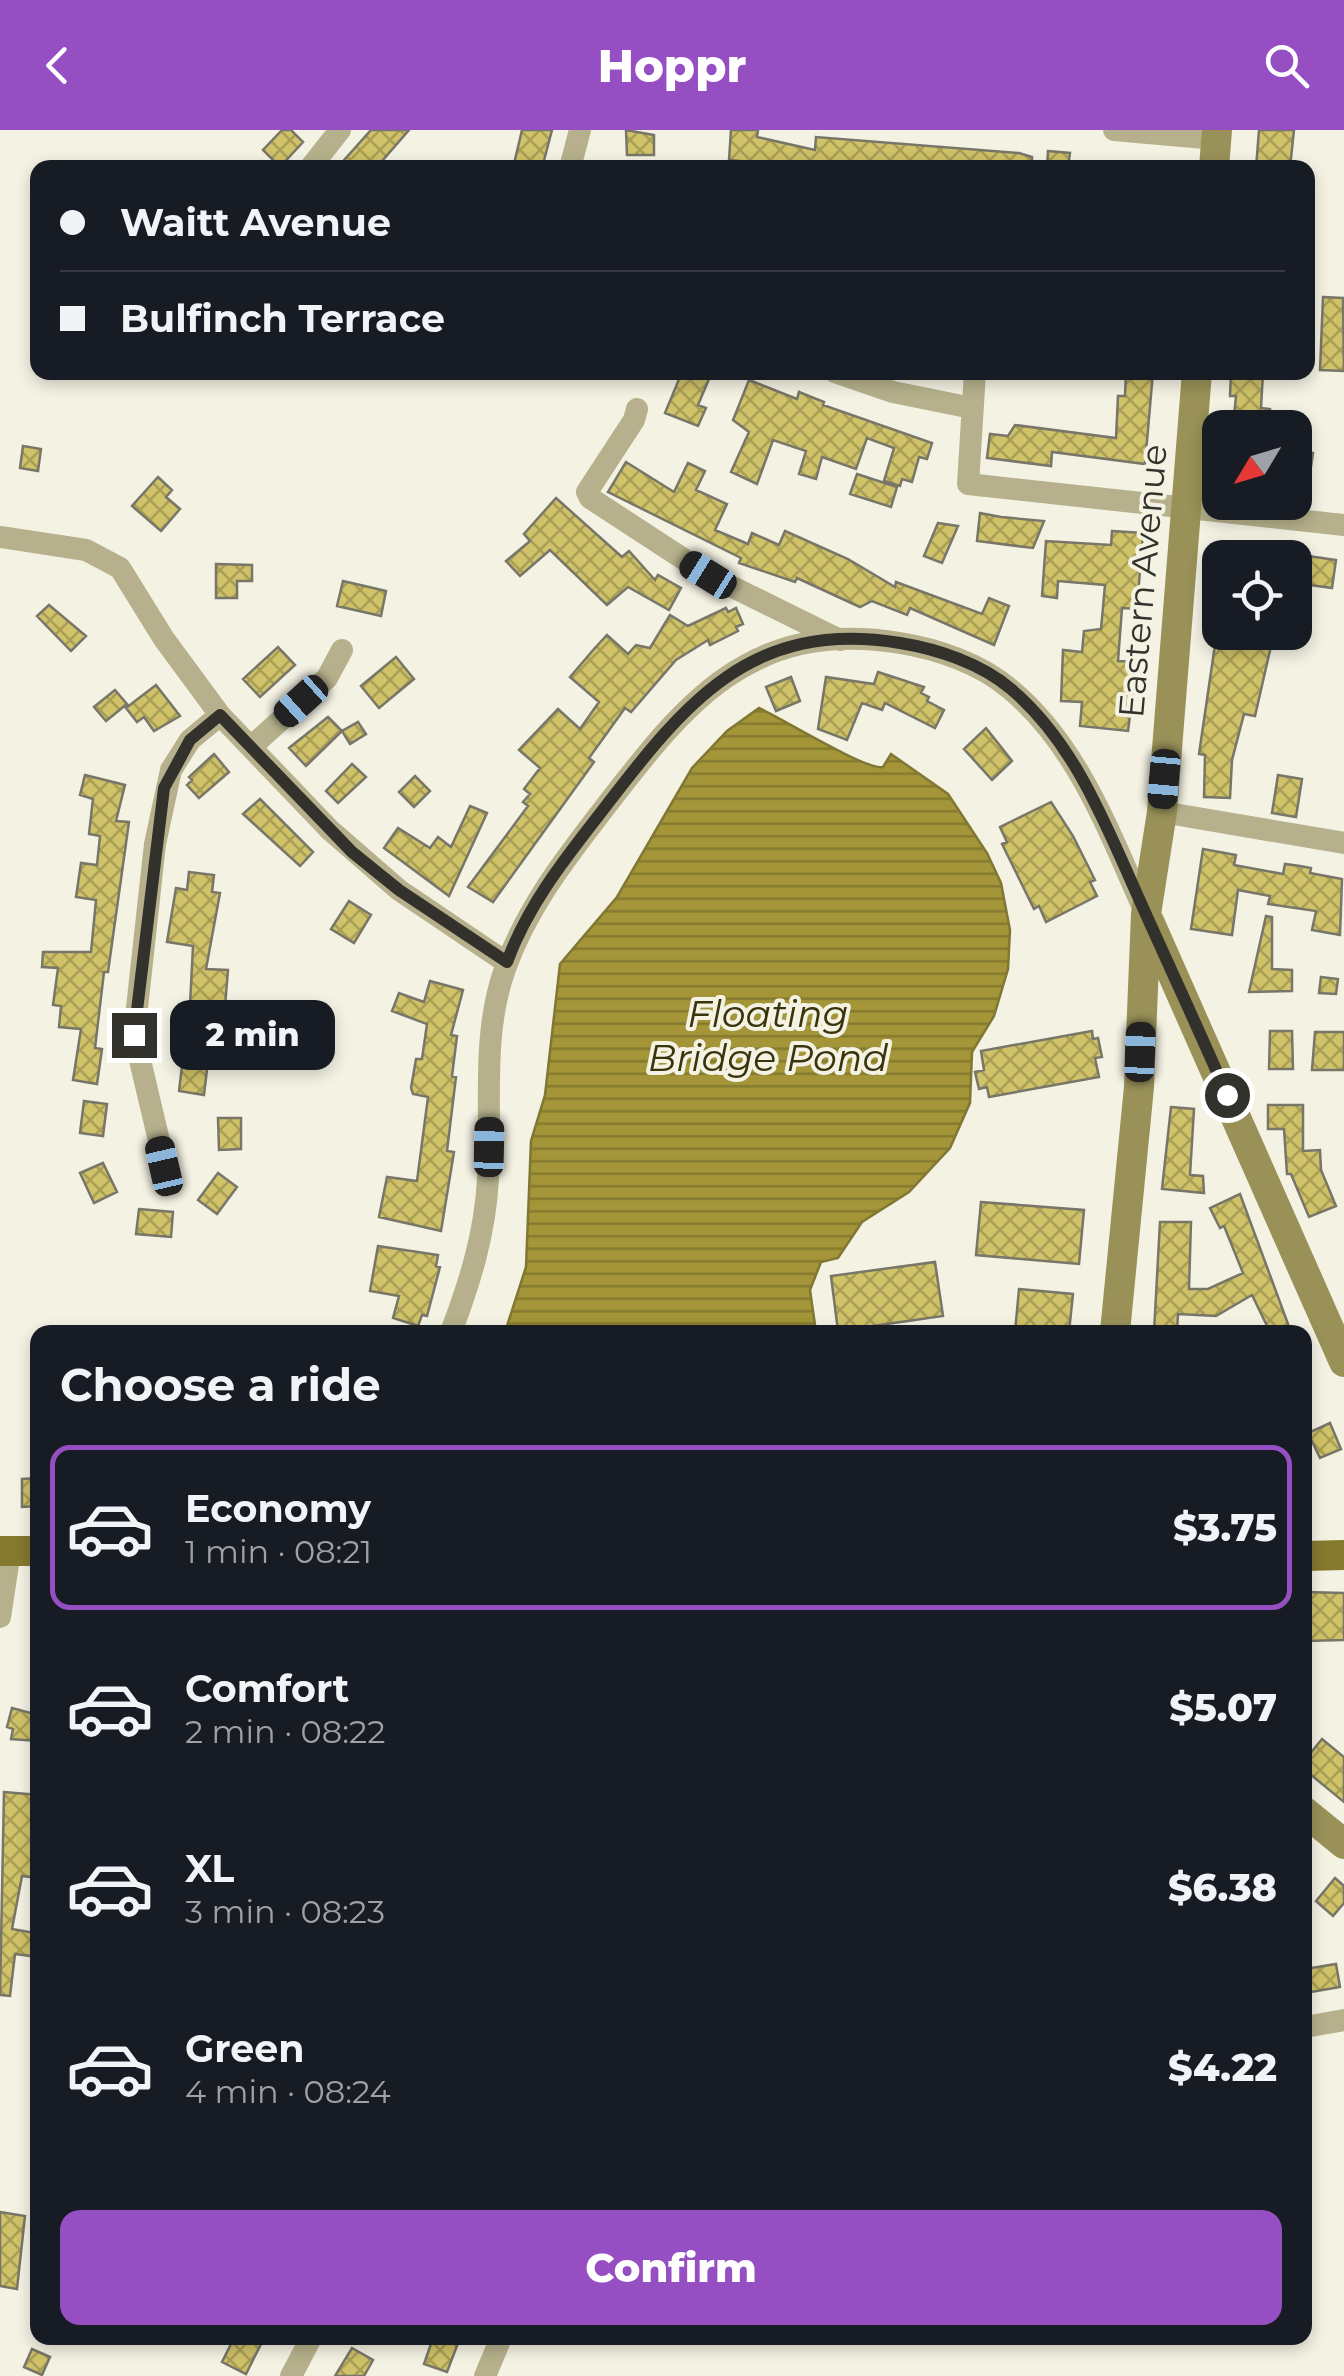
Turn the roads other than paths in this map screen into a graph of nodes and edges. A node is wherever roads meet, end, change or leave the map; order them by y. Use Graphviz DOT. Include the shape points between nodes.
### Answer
graph roads {
  1 [pos="340,130"];
  2 [pos="580,130"];
  3 [pos="1114,130"];
  4 [pos="1216,146"];
  5 [pos="316,160"];
  6 [pos="572,160"];
  7 [pos="858,380"];
  8 [pos="974,380"];
  9 [pos="1197,380"];
  10 [pos="972,408"];
  11 [pos="636,409"];
  12 [pos="1187,506"];
  13 [pos="1344,524"];
  14 [pos="0,537"];
  15 [pos="840,640"];
  16 [pos="342,650"];
  17 [pos="220,715"];
  18 [pos="251,747"];
  19 [pos="1162,812"];
  20 [pos="1344,843"];
  21 [pos="1146,914"];
  22 [pos="507,962"];
  23 [pos="164,1166"];
  24 [pos="453,1325"];
  25 [pos="1116,1325"];
  26 [pos="1344,1362"];
  27 [pos="16,1551"];
  28 [pos="1344,1555"];
  29 [pos="1312,1556"];
  30 [pos="0,1618"];
  31 [pos="1312,1818"];
  32 [pos="1344,1844"];
  33 [pos="1344,2020"];
  34 [pos="1312,2026"];
  35 [pos="306,2345"];
  36 [pos="498,2345"];
  37 [pos="291,2376"];
  38 [pos="484,2376"];
  1 -- 5 [label="street"];
  2 -- 6 [label="street"];
  3 -- 4 [label="street"];
  7 -- 10 [label="street"];
  8 -- 10 [label="street"];
  9 -- 12 [label="main road, Eastern Avenue"];
  10 -- 12 [label="street" via="968,484"];
  11 -- 15 [label="street" via="587,492 590,498 708,575"];
  12 -- 13 [label="street"];
  12 -- 19 [label="main road, Eastern Avenue"];
  14 -- 17 [label="street" via="86,550 120,568"];
  15 -- 21 [label="street" via="918,646 987,672 1012,690 1080,774"];
  15 -- 22 [label="street" via="786,648 750,662 684,708 560,866"];
  16 -- 18 [label="street" via="326,678"];
  17 -- 18 [label="street"];
  17 -- 23 [label="street" via="190,740 171,770 155,844 134,1035"];
  18 -- 22 [label="street" via="352,852"];
  19 -- 20 [label="street"];
  19 -- 21 [label="main road, Eastern Avenue"];
  21 -- 25 [label="main road, Eastern Avenue" via="1139,1087"];
  21 -- 26 [label="main road"];
  22 -- 24 [label="street" via="492,1047 481,1244"];
  27 -- 30 [label="street"];
  28 -- 29 [label="main road"];
  31 -- 32 [label="main road"];
  33 -- 34 [label="street"];
  35 -- 37 [label="street"];
  36 -- 38 [label="street"];
}
